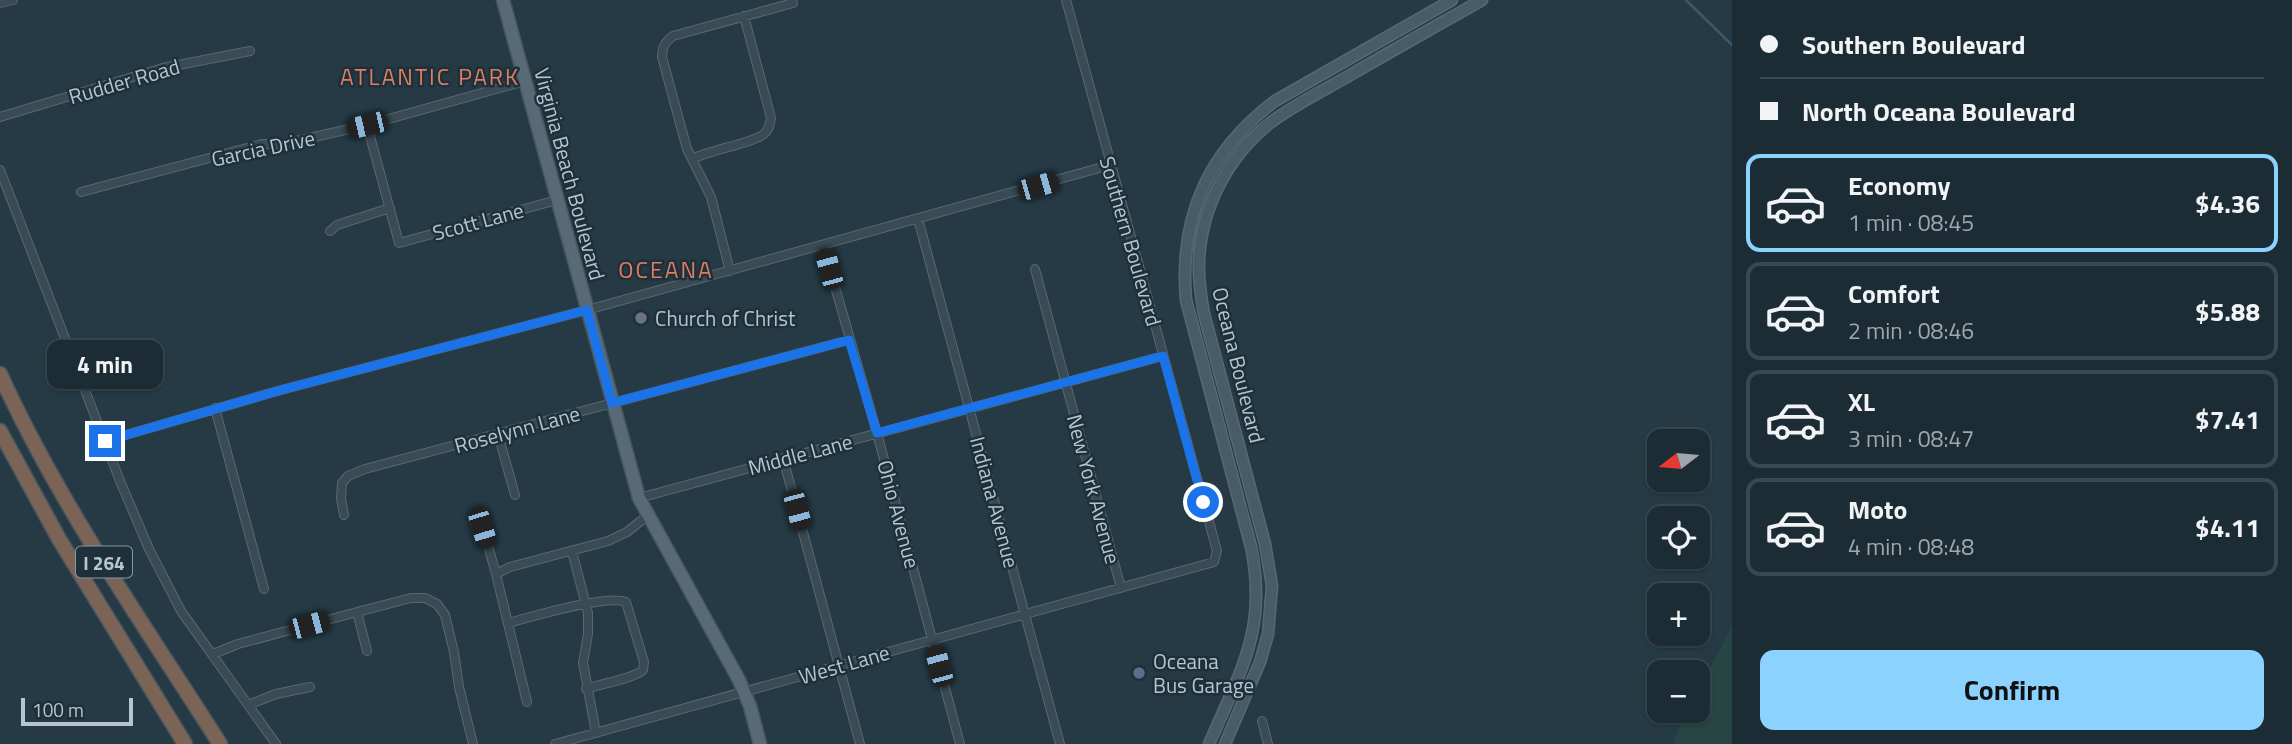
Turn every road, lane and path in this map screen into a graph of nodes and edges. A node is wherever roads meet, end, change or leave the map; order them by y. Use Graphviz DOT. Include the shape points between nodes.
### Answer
graph roads {
  1 [pos="13,0"];
  2 [pos="503,0"];
  3 [pos="1066,0"];
  4 [pos="1452,0"];
  5 [pos="1482,0"];
  6 [pos="0,3"];
  7 [pos="793,3"];
  8 [pos="744,16"];
  9 [pos="1415,21"];
  10 [pos="1421,34"];
  11 [pos="250,51"];
  12 [pos="525,81"];
  13 [pos="0,117"];
  14 [pos="367,125"];
  15 [pos="692,159"];
  16 [pos="1110,165"];
  17 [pos="0,170"];
  18 [pos="1209,173"];
  19 [pos="1221,180"];
  20 [pos="81,192"];
  21 [pos="557,200"];
  22 [pos="390,208"];
  23 [pos="918,219"];
  24 [pos="330,231"];
  25 [pos="823,245"];
  26 [pos="1035,268"];
  27 [pos="730,271"];
  28 [pos="587,310"];
  29 [pos="849,340"];
  30 [pos="1163,356"];
  31 [pos="0,373"];
  32 [pos="1065,382"];
  33 [pos="612,403"];
  34 [pos="215,408"];
  35 [pos="970,408"];
  36 [pos="0,432"];
  37 [pos="877,433"];
  38 [pos="498,434"];
  39 [pos="105,441"];
  40 [pos="783,458"];
  41 [pos="515,495"];
  42 [pos="639,498"];
  43 [pos="344,514"];
  44 [pos="647,516"];
  45 [pos="482,528"];
  46 [pos="572,551"];
  47 [pos="1214,562"];
  48 [pos="496,574"];
  49 [pos="1121,588"];
  50 [pos="264,589"];
  51 [pos="586,604"];
  52 [pos="357,612"];
  53 [pos="1026,614"];
  54 [pos="508,623"];
  55 [pos="932,640"];
  56 [pos="367,651"];
  57 [pos="212,654"];
  58 [pos="839,666"];
  59 [pos="310,687"];
  60 [pos="586,688"];
  61 [pos="745,692"];
  62 [pos="527,702"];
  63 [pos="248,705"];
  64 [pos="1262,721"];
  65 [pos="596,733"];
  66 [pos="184,744"];
  67 [pos="220,744"];
  68 [pos="276,744"];
  69 [pos="473,744"];
  70 [pos="555,744"];
  71 [pos="760,744"];
  72 [pos="860,744"];
  73 [pos="960,744"];
  74 [pos="1060,744"];
  75 [pos="1209,744"];
  76 [pos="1225,744"];
  77 [pos="1268,744"];
  1 -- 6 [label="street"];
  2 -- 12 [label="main road, Virginia Beach Boulevard"];
  3 -- 16 [label="street, Southern Boulevard"];
  4 -- 9 [label="main road"];
  5 -- 10 [label="main road, Oceana Boulevard"];
  7 -- 8 [label="street"];
  8 -- 15 [label="street" via="770,127 758,137"];
  8 -- 15 [label="street" via="673,36 662,50"];
  9 -- 10 [label="main road"];
  9 -- 18 [label="main road, Oceana Boulevard" via="1275,101 1249,122"];
  10 -- 19 [label="main road, Oceana Boulevard" via="1284,113 1245,147"];
  11 -- 13 [label="street, Rudder Road" via="163,68"];
  12 -- 14 [label="street, Garcia Drive"];
  12 -- 21 [label="main road, Virginia Beach Boulevard"];
  14 -- 20 [label="street, Garcia Drive" via="283,144 262,144"];
  14 -- 22 [label="street"];
  15 -- 27 [label="street" via="711,197"];
  16 -- 23 [label="street"];
  16 -- 30 [label="street, Southern Boulevard"];
  17 -- 39 [label="street"];
  18 -- 19 [label="main road"];
  18 -- 75 [label="main road, Oceana Boulevard" via="1187,237 1186,300 1251,547 1257,608 1246,659"];
  19 -- 76 [label="main road, Oceana Boulevard" via="1202,236 1199,288 1272,586 1268,634 1260,662"];
  21 -- 22 [label="street, Scott Lane" via="399,243"];
  21 -- 28 [label="main road, Virginia Beach Boulevard"];
  22 -- 24 [label="street"];
  23 -- 25 [label="street"];
  23 -- 35 [label="street, Indiana Avenue"];
  25 -- 27 [label="street"];
  25 -- 29 [label="street, Ohio Avenue"];
  26 -- 32 [label="street, New York Avenue"];
  27 -- 28 [label="street"];
  28 -- 33 [label="main road, Virginia Beach Boulevard"];
  28 -- 34 [label="street"];
  29 -- 33 [label="street, Roselynn Lane"];
  29 -- 37 [label="street, Ohio Avenue"];
  30 -- 32 [label="street, Middle Lane"];
  30 -- 47 [label="street, Southern Boulevard" via="1217,551"];
  31 -- 67 [label="highway, I 264" via="77,519"];
  32 -- 35 [label="street, Middle Lane"];
  32 -- 49 [label="street, New York Avenue"];
  33 -- 38 [label="street, Roselynn Lane"];
  33 -- 42 [label="main road, Virginia Beach Boulevard"];
  34 -- 39 [label="street"];
  34 -- 50 [label="street"];
  35 -- 37 [label="street, Middle Lane"];
  35 -- 53 [label="street, Indiana Avenue"];
  36 -- 66 [label="highway, I 264" via="58,539"];
  37 -- 40 [label="street, Middle Lane"];
  37 -- 55 [label="street, Ohio Avenue"];
  38 -- 41 [label="street"];
  38 -- 43 [label="street, Roselynn Lane" via="348,476 341,488"];
  39 -- 57 [label="street" via="164,581"];
  40 -- 42 [label="street, Middle Lane"];
  40 -- 58 [label="street"];
  42 -- 44 [label="main road, Virginia Beach Boulevard"];
  44 -- 46 [label="street" via="620,536"];
  44 -- 61 [label="main road, Virginia Beach Boulevard"];
  45 -- 48 [label="street"];
  46 -- 48 [label="street"];
  46 -- 51 [label="street"];
  47 -- 49 [label="street, West Lane"];
  48 -- 54 [label="street"];
  49 -- 53 [label="street, West Lane"];
  51 -- 54 [label="street"];
  51 -- 60 [label="street"];
  51 -- 60 [label="street" via="626,602 644,666 636,676"];
  52 -- 56 [label="street"];
  52 -- 57 [label="street"];
  52 -- 69 [label="street" via="419,597 437,604 448,627"];
  53 -- 55 [label="street, West Lane"];
  53 -- 74 [label="street, Indiana Avenue"];
  54 -- 62 [label="street"];
  55 -- 58 [label="street, West Lane"];
  55 -- 73 [label="street, Ohio Avenue"];
  57 -- 63 [label="street"];
  58 -- 61 [label="street, West Lane"];
  58 -- 72 [label="street"];
  59 -- 63 [label="street"];
  60 -- 65 [label="street"];
  61 -- 65 [label="street, West Lane"];
  61 -- 71 [label="main road, Virginia Beach Boulevard"];
  63 -- 68 [label="street"];
  64 -- 77 [label="street"];
  65 -- 70 [label="street, West Lane"];
}
